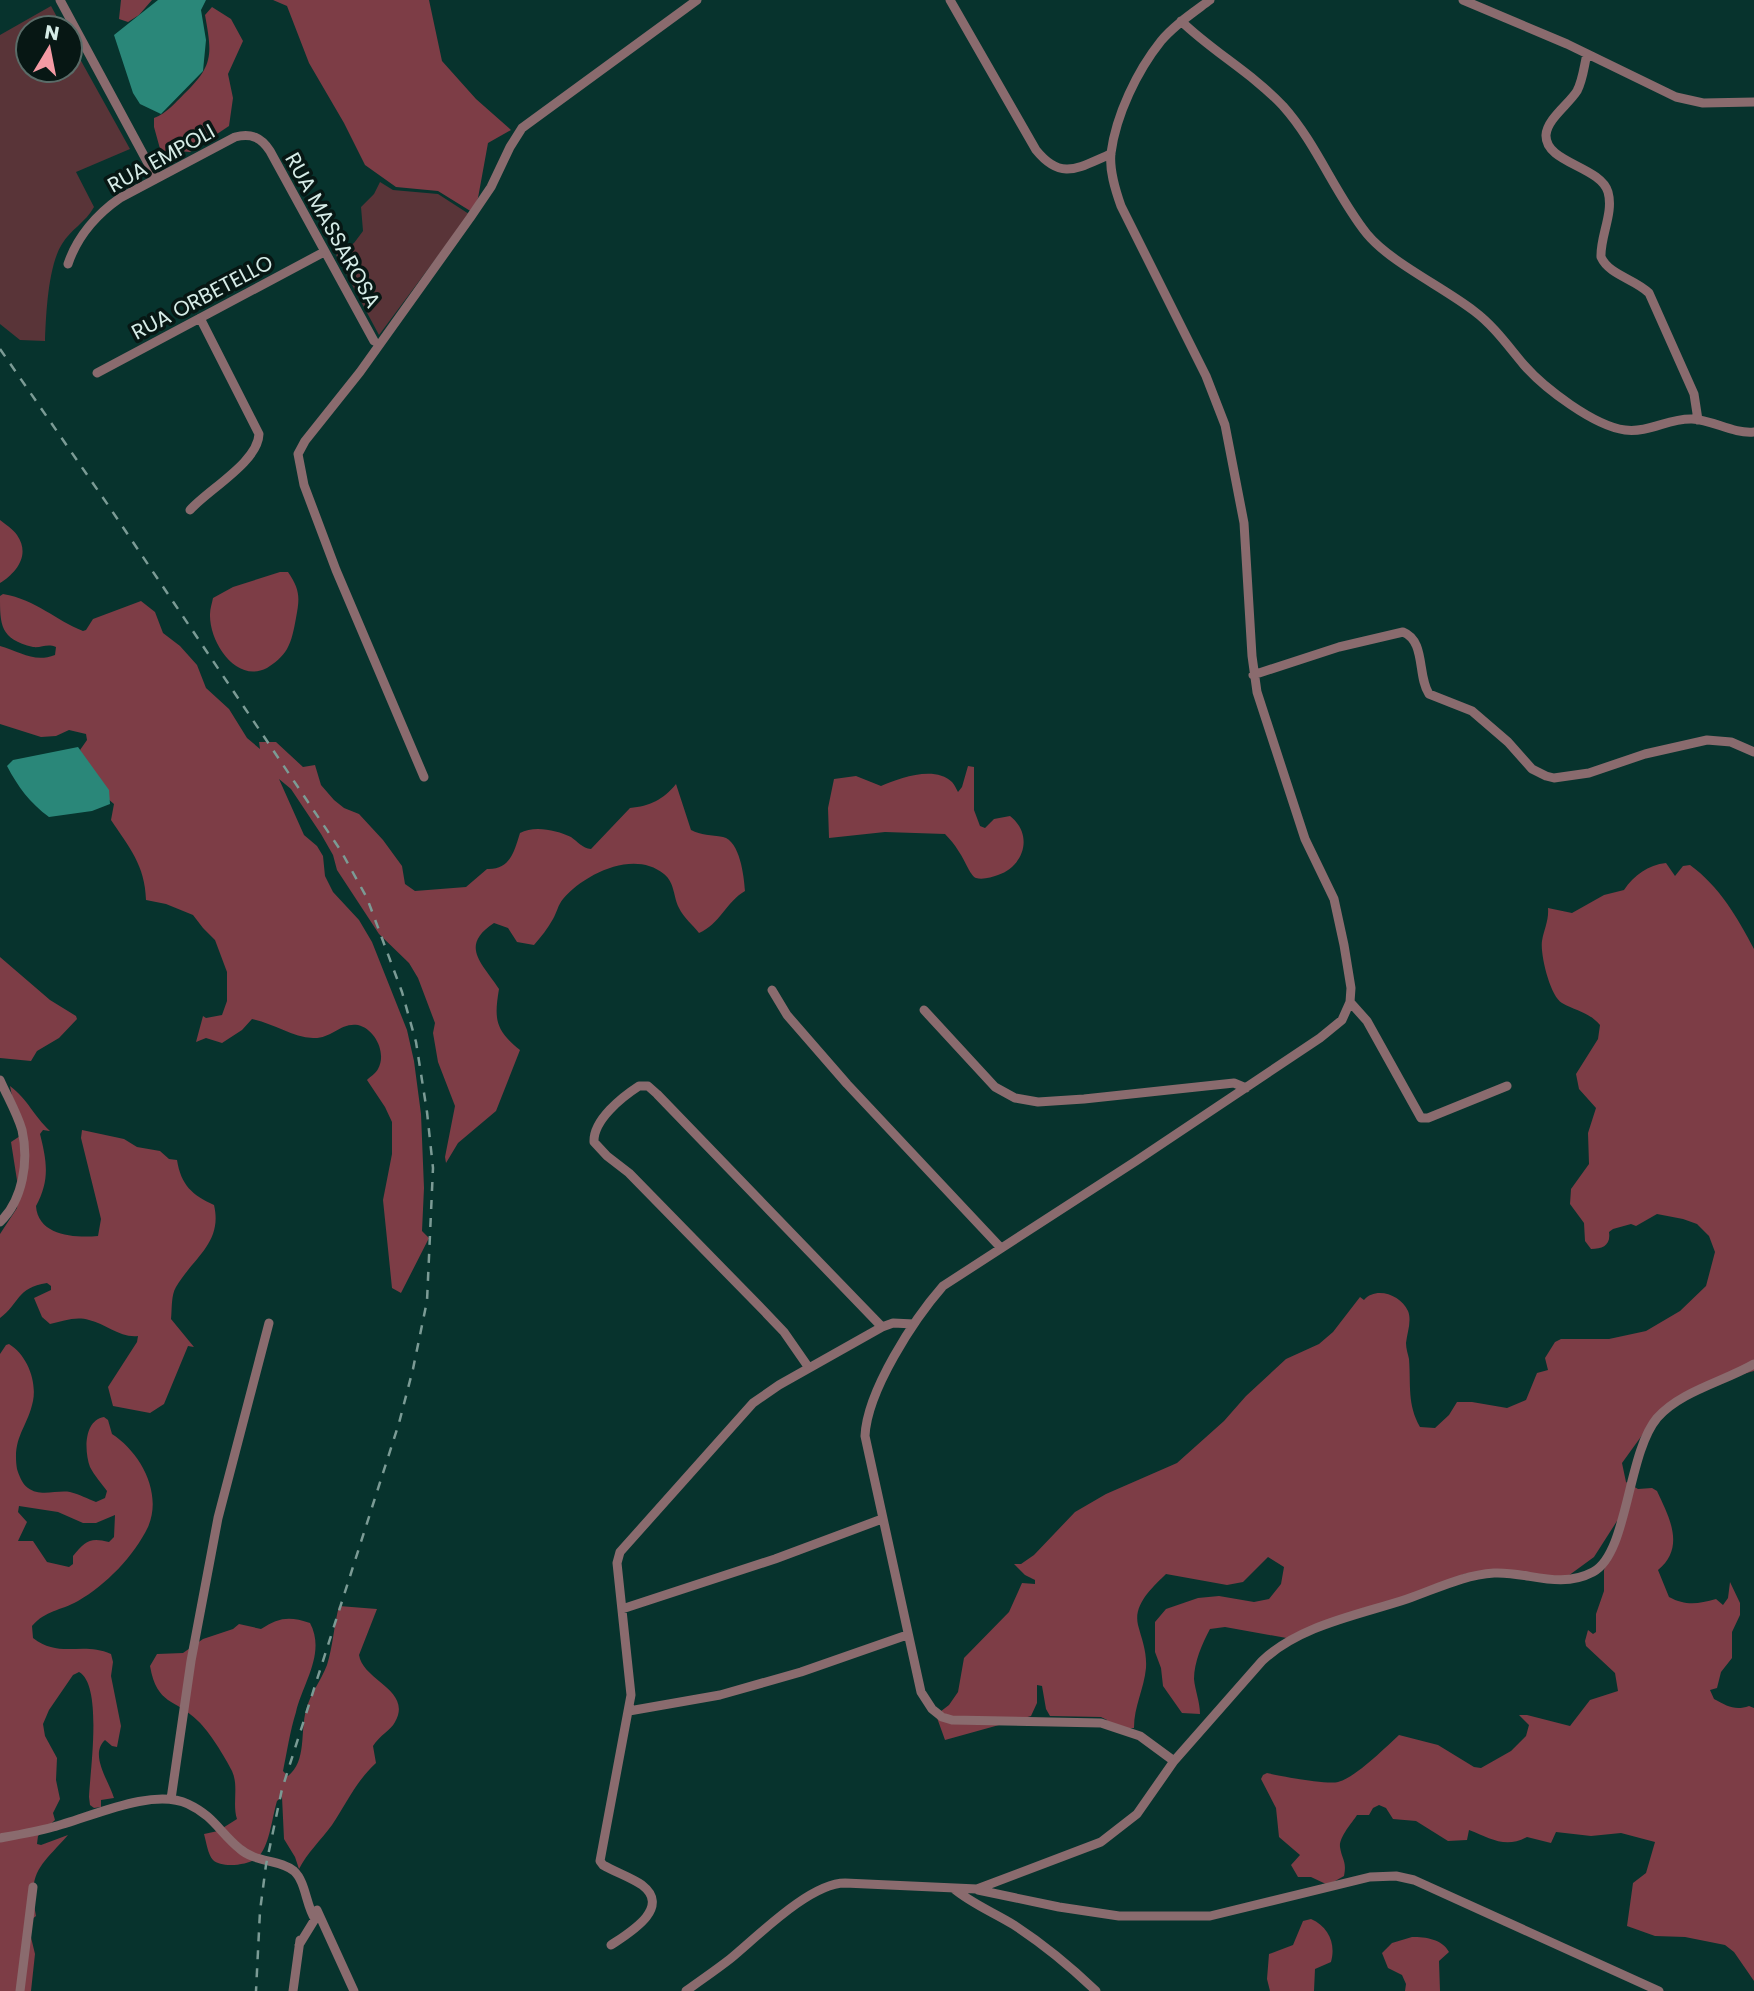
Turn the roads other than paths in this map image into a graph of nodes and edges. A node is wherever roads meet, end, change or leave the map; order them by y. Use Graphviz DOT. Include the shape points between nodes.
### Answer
graph roads {
  1 [pos="60,0"];
  2 [pos="697,0"];
  3 [pos="950,0"];
  4 [pos="1210,0"];
  5 [pos="1463,0"];
  6 [pos="1181,22"];
  7 [pos="1587,54"];
  8 [pos="1754,102"];
  9 [pos="259,138"];
  10 [pos="1111,154"];
  11 [pos="156,178"];
  12 [pos="324,252"];
  13 [pos="68,264"];
  14 [pos="200,318"];
  15 [pos="374,341"];
  16 [pos="97,373"];
  17 [pos="1698,420"];
  18 [pos="1754,432"];
  19 [pos="190,510"];
  20 [pos="1254,675"];
  21 [pos="1754,752"];
  22 [pos="424,777"];
  23 [pos="772,990"];
  24 [pos="1350,1002"];
  25 [pos="924,1010"];
  26 [pos="0,1080"];
  27 [pos="1507,1086"];
  28 [pos="1246,1087"];
  29 [pos="0,1222"];
  30 [pos="1001,1248"];
  31 [pos="269,1323"];
  32 [pos="914,1324"];
  33 [pos="882,1327"];
  34 [pos="1754,1364"];
  35 [pos="809,1368"];
  36 [pos="882,1519"];
  37 [pos="622,1609"];
  38 [pos="907,1635"];
  39 [pos="629,1711"];
  40 [pos="1174,1761"];
  41 [pos="171,1799"];
  42 [pos="0,1838"];
  43 [pos="33,1887"];
  44 [pos="953,1888"];
  45 [pos="977,1889"];
  46 [pos="306,1896"];
  47 [pos="310,1920"];
  48 [pos="327,1931"];
  49 [pos="306,1935"];
  50 [pos="299,1945"];
  51 [pos="611,1945"];
  52 [pos="20,1991"];
  53 [pos="293,1991"];
  54 [pos="354,1991"];
  55 [pos="686,1991"];
  56 [pos="1096,1991"];
  57 [pos="1659,1991"];
  1 -- 11 [label="street"];
  2 -- 22 [label="street" via="522,128 470,218 298,454 304,485 336,570"];
  3 -- 10 [label="street" via="1044,161 1056,169 1070,170"];
  4 -- 6 [label="street"];
  5 -- 7 [label="street"];
  6 -- 10 [label="street" via="1148,60 1118,126"];
  6 -- 17 [label="street" via="1283,107 1372,239 1478,314 1540,381 1599,421 1622,430"];
  7 -- 8 [label="street" via="1676,97 1703,103"];
  7 -- 17 [label="street" via="1576,92 1550,125 1547,140 1560,156 1594,175 1608,192 1601,257 1611,270 1648,293 1694,394"];
  9 -- 11 [label="street, RUA EMPOLI" via="235,137"];
  9 -- 12 [label="street, RUA MASSAROSA"];
  10 -- 20 [label="street" via="1121,206 1206,376 1225,425 1244,523"];
  11 -- 13 [label="street, RUA EMPOLI" via="106,208 73,249"];
  12 -- 14 [label="street, RUA ORBETELLO"];
  12 -- 15 [label="street, RUA MASSAROSA"];
  14 -- 16 [label="street, RUA ORBETELLO"];
  14 -- 19 [label="street" via="260,434 257,448 248,458"];
  17 -- 18 [label="street"];
  20 -- 21 [label="street" via="1403,632 1416,645 1429,694 1472,711 1532,769 1546,776 1589,773 1707,740 1731,742"];
  20 -- 24 [label="street" via="1291,802 1334,899"];
  23 -- 30 [label="street" via="787,1015 847,1084"];
  24 -- 27 [label="street" via="1367,1021 1421,1118"];
  24 -- 28 [label="street" via="1342,1020 1320,1038"];
  25 -- 28 [label="street" via="995,1087 1027,1101 1226,1084"];
  26 -- 29 [label="street" via="22,1130 24,1154 15,1204"];
  28 -- 30 [label="street"];
  30 -- 32 [label="street" via="943,1286"];
  31 -- 41 [label="street" via="218,1518"];
  32 -- 33 [label="street"];
  32 -- 36 [label="street" via="876,1389 866,1423 867,1453"];
  33 -- 35 [label="street"];
  33 -- 35 [label="street" via="657,1094 648,1086 639,1086 603,1118 594,1132 594,1142 765,1312"];
  34 -- 40 [label="street" via="1676,1402 1656,1420 1644,1438 1611,1552 1592,1573 1556,1580 1497,1573 1459,1580 1297,1637 1262,1661"];
  35 -- 37 [label="street" via="753,1403 620,1552"];
  36 -- 37 [label="street"];
  36 -- 38 [label="street"];
  37 -- 39 [label="street"];
  38 -- 39 [label="street" via="720,1695"];
  38 -- 40 [label="street" via="921,1692 932,1709 947,1720 1101,1723 1139,1736"];
  39 -- 51 [label="street" via="600,1861 643,1886 652,1901 643,1922"];
  40 -- 45 [label="street" via="1137,1814 1101,1842"];
  41 -- 42 [label="street" via="143,1801"];
  41 -- 46 [label="street" via="208,1816 246,1854 290,1868"];
  43 -- 52 [label="street"];
  44 -- 45 [label="street"];
  44 -- 55 [label="street" via="829,1884"];
  44 -- 56 [label="street" via="1014,1926"];
  45 -- 57 [label="street" via="1119,1916 1210,1916 1357,1880 1396,1876 1414,1880"];
  46 -- 47 [label="street"];
  46 -- 48 [label="street"];
  47 -- 48 [label="street"];
  47 -- 49 [label="street"];
  47 -- 50 [label="street"];
  48 -- 49 [label="street"];
  48 -- 54 [label="street"];
  49 -- 50 [label="street"];
  50 -- 53 [label="street"];
}
